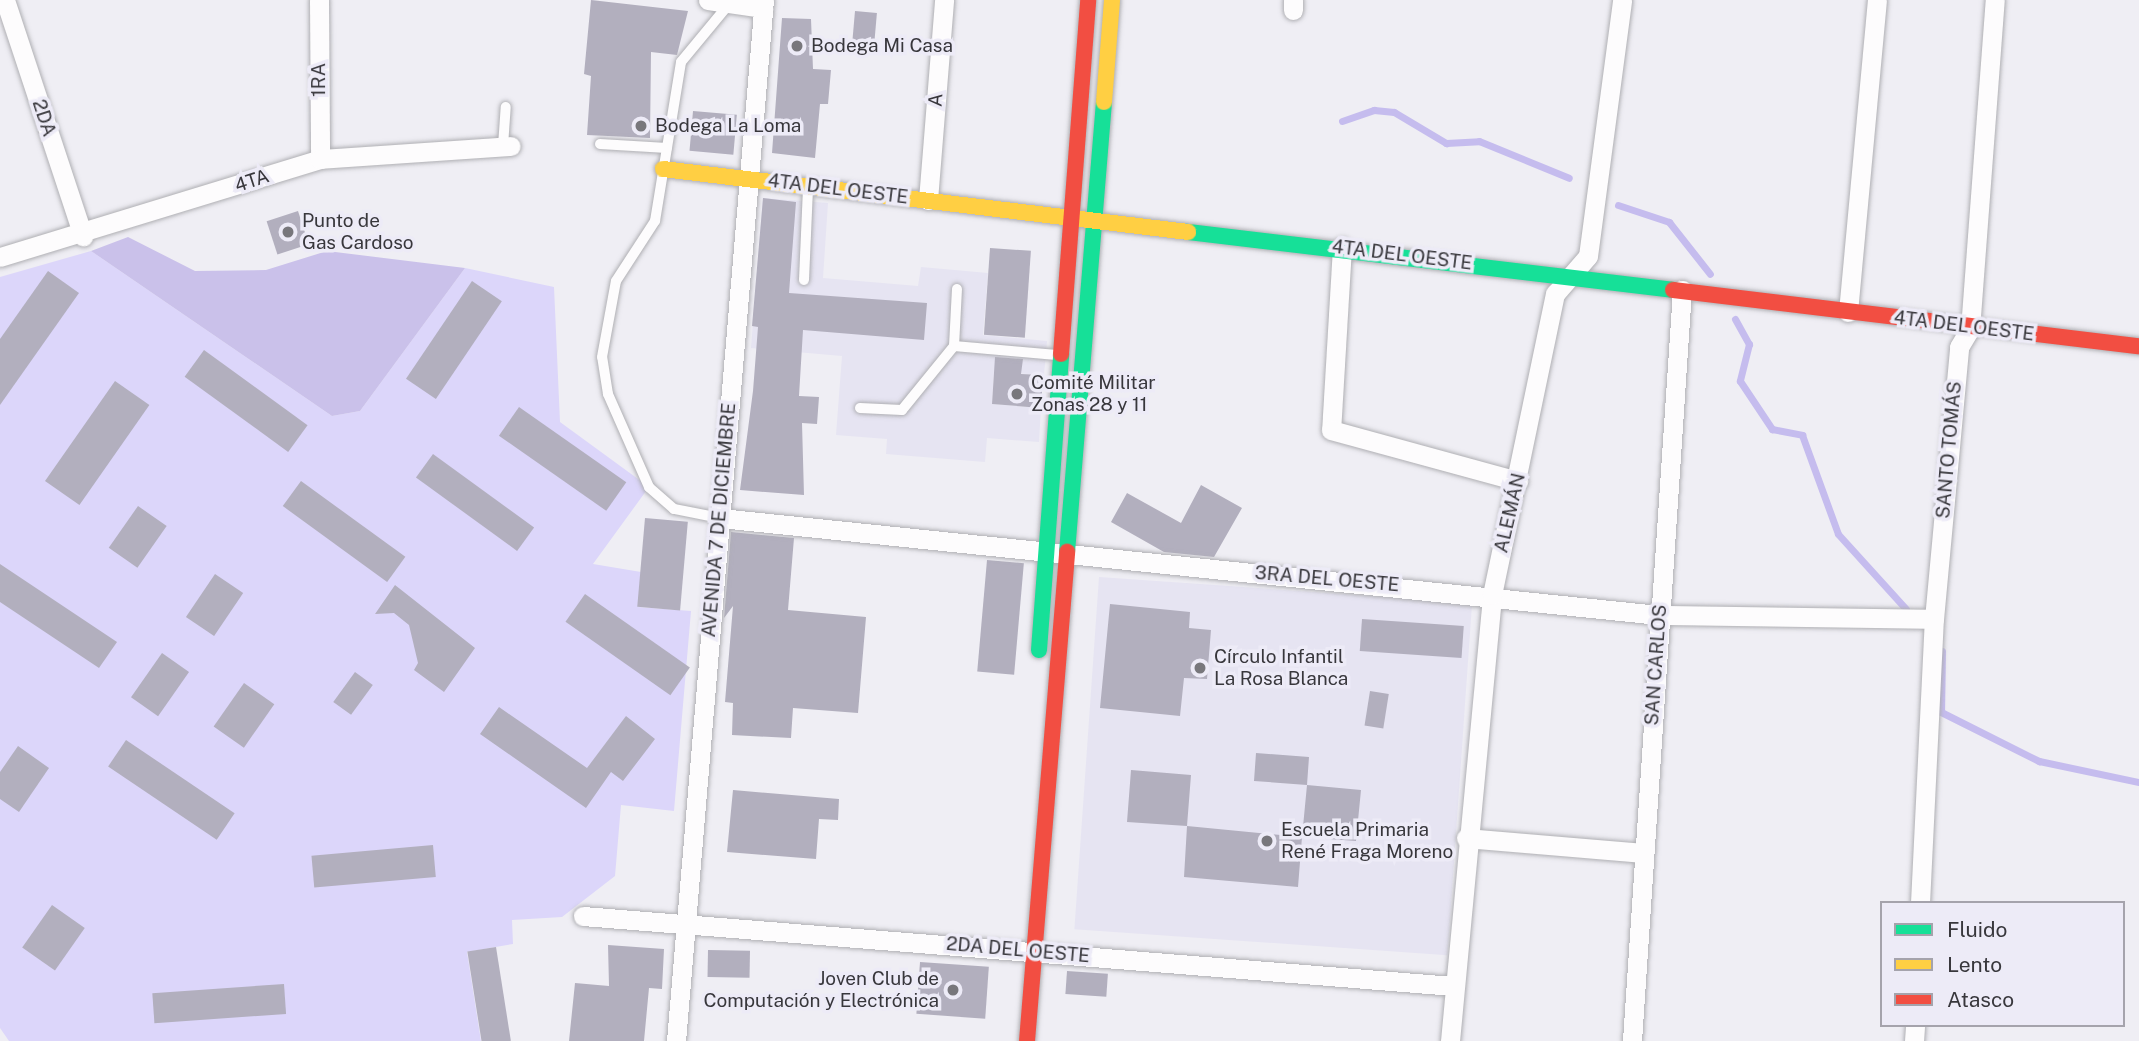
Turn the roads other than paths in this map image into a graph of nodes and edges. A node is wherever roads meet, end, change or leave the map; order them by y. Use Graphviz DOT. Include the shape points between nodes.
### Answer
graph roads {
  1 [pos="5,0"];
  2 [pos="319,0"];
  3 [pos="708,0"];
  4 [pos="944,0"];
  5 [pos="1088,0"];
  6 [pos="1112,0"];
  7 [pos="1622,0"];
  8 [pos="1877,0"];
  9 [pos="1995,0"];
  10 [pos="729,3"];
  11 [pos="764,4"];
  12 [pos="506,107"];
  13 [pos="600,144"];
  14 [pos="507,146"];
  15 [pos="667,148"];
  16 [pos="320,159"];
  17 [pos="663,169"];
  18 [pos="749,179"];
  19 [pos="808,186"];
  20 [pos="928,200"];
  21 [pos="1072,216"];
  22 [pos="1096,219"];
  23 [pos="83,236"];
  24 [pos="1342,247"];
  25 [pos="0,257"];
  26 [pos="1572,275"];
  27 [pos="804,280"];
  28 [pos="957,289"];
  29 [pos="1682,290"];
  30 [pos="1848,312"];
  31 [pos="1970,328"];
  32 [pos="954,346"];
  33 [pos="2139,346"];
  34 [pos="1061,356"];
  35 [pos="860,408"];
  36 [pos="1518,481"];
  37 [pos="720,517"];
  38 [pos="1046,553"];
  39 [pos="1066,555"];
  40 [pos="1492,595"];
  41 [pos="1659,615"];
  42 [pos="1934,619"];
  43 [pos="1039,662"];
  44 [pos="1033,744"];
  45 [pos="1466,838"];
  46 [pos="1643,853"];
  47 [pos="1920,901"];
  48 [pos="583,916"];
  49 [pos="686,922"];
  50 [pos="1027,951"];
  51 [pos="1453,986"];
  52 [pos="676,1041"];
  53 [pos="1011,1041"];
  54 [pos="1027,1041"];
  55 [pos="1450,1041"];
  56 [pos="1632,1041"];
  1 -- 23 [label="street, 2DA"];
  2 -- 16 [label="street, 1RA"];
  3 -- 10 [label="street"];
  4 -- 20 [label="street, A"];
  5 -- 21 [label="main road"];
  6 -- 22 [label="main road"];
  7 -- 26 [label="street, ALEMÁN" via="1588,256"];
  8 -- 30 [label="street"];
  9 -- 31 [label="street, SANTO TOMÁS"];
  10 -- 11 [label="street"];
  10 -- 15 [label="lane" via="681,62"];
  11 -- 18 [label="street, AVENIDA 7 DE DICIEMBRE"];
  12 -- 14 [label="lane"];
  13 -- 15 [label="lane"];
  14 -- 16 [label="street, 4TA"];
  15 -- 17 [label="lane"];
  16 -- 23 [label="street, 4TA"];
  17 -- 18 [label="main road, 4TA DEL OESTE"];
  17 -- 37 [label="lane" via="655,220 616,281 605,323 608,394 649,487 674,509"];
  18 -- 19 [label="main road, 4TA DEL OESTE"];
  18 -- 37 [label="street, AVENIDA 7 DE DICIEMBRE"];
  19 -- 20 [label="main road, 4TA DEL OESTE"];
  19 -- 27 [label="lane"];
  20 -- 21 [label="main road, 4TA DEL OESTE"];
  21 -- 22 [label="main road, 4TA DEL OESTE"];
  21 -- 34 [label="main road"];
  22 -- 24 [label="main road, 4TA DEL OESTE"];
  22 -- 39 [label="main road"];
  23 -- 25 [label="street, 4TA"];
  24 -- 26 [label="main road, 4TA DEL OESTE"];
  24 -- 36 [label="street" via="1331,430"];
  26 -- 29 [label="main road, 4TA DEL OESTE"];
  26 -- 36 [label="street, ALEMÁN" via="1555,294"];
  28 -- 32 [label="lane"];
  29 -- 30 [label="main road, 4TA DEL OESTE"];
  29 -- 41 [label="street, SAN CARLOS"];
  30 -- 31 [label="main road, 4TA DEL OESTE"];
  31 -- 33 [label="main road, 4TA DEL OESTE"];
  31 -- 42 [label="street, SANTO TOMÁS" via="1959,347"];
  32 -- 34 [label="lane"];
  32 -- 35 [label="lane" via="902,410"];
  34 -- 38 [label="main road"];
  36 -- 40 [label="street, ALEMÁN"];
  37 -- 38 [label="street, 3RA DEL OESTE"];
  37 -- 49 [label="street, AVENIDA 7 DE DICIEMBRE"];
  38 -- 39 [label="street, 3RA DEL OESTE"];
  38 -- 43 [label="main road"];
  39 -- 40 [label="street, 3RA DEL OESTE"];
  39 -- 50 [label="main road"];
  40 -- 41 [label="street, 3RA DEL OESTE"];
  40 -- 45 [label="street, ALEMÁN"];
  41 -- 42 [label="street, 3RA DEL OESTE"];
  41 -- 46 [label="street, SAN CARLOS"];
  42 -- 47 [label="street, SANTO TOMÁS"];
  44 -- 50 [label="main road"];
  45 -- 46 [label="street"];
  45 -- 51 [label="street, ALEMÁN"];
  46 -- 56 [label="street, SAN CARLOS"];
  48 -- 49 [label="street, 2DA DEL OESTE"];
  49 -- 50 [label="street, 2DA DEL OESTE"];
  49 -- 52 [label="street, AVENIDA 7 DE DICIEMBRE"];
  50 -- 51 [label="street, 2DA DEL OESTE"];
  50 -- 53 [label="main road"];
  50 -- 54 [label="main road"];
  51 -- 55 [label="street, ALEMÁN"];
}
